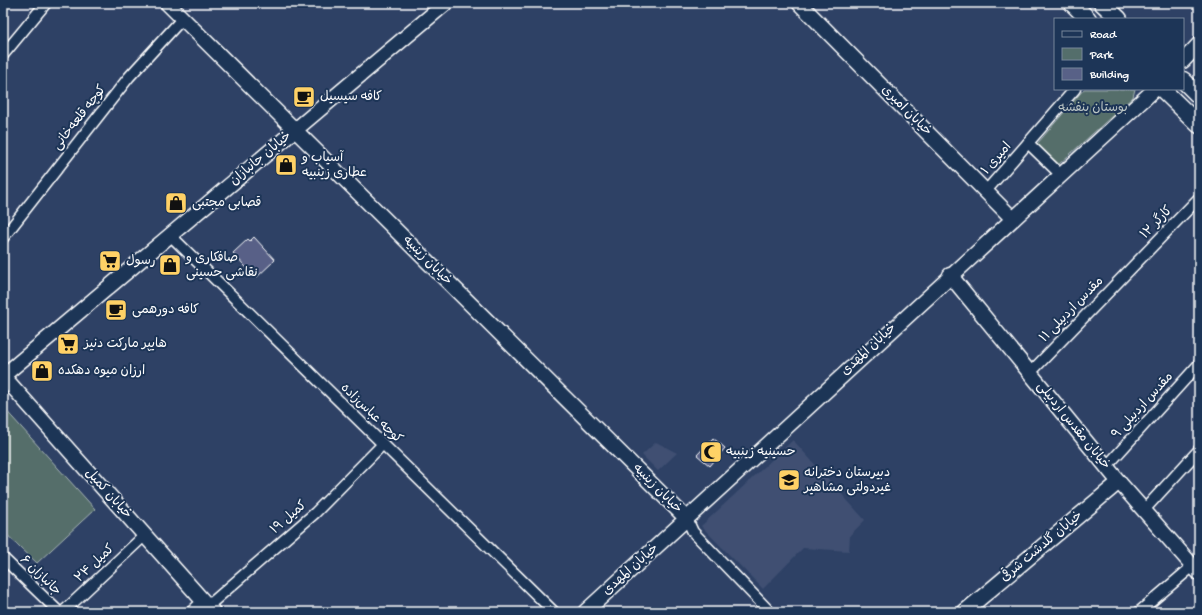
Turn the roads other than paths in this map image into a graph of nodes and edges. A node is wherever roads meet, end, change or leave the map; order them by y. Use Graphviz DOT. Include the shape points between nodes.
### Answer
graph roads {
  1 [pos="46,3"];
  2 [pos="167,3"];
  3 [pos="446,3"];
  4 [pos="799,3"];
  5 [pos="1072,3"];
  6 [pos="1102,3"];
  7 [pos="182,18"];
  8 [pos="1087,18"];
  9 [pos="1118,18"];
  10 [pos="1199,44"];
  11 [pos="3,55"];
  12 [pos="1184,60"];
  13 [pos="1184,81"];
  14 [pos="1074,90"];
  15 [pos="1154,90"];
  16 [pos="1163,90"];
  17 [pos="1199,96"];
  18 [pos="1199,125"];
  19 [pos="295,130"];
  20 [pos="1028,143"];
  21 [pos="1061,175"];
  22 [pos="986,191"];
  23 [pos="1199,198"];
  24 [pos="1013,219"];
  25 [pos="170,235"];
  26 [pos="3,238"];
  27 [pos="1133,266"];
  28 [pos="950,275"];
  29 [pos="1199,364"];
  30 [pos="1030,372"];
  31 [pos="3,376"];
  32 [pos="383,444"];
  33 [pos="1199,450"];
  34 [pos="1107,466"];
  35 [pos="1119,482"];
  36 [pos="1144,510"];
  37 [pos="687,519"];
  38 [pos="145,535"];
  39 [pos="5,564"];
  40 [pos="1196,570"];
  41 [pos="208,606"];
  42 [pos="766,611"];
  43 [pos="59,612"];
  44 [pos="63,612"];
  45 [pos="191,612"];
  46 [pos="554,612"];
  47 [pos="584,612"];
  48 [pos="964,612"];
  49 [pos="1139,612"];
  1 -- 11 [label="street"];
  2 -- 7 [label="street, خیابان زینبیه"];
  3 -- 19 [label="street, خیابان جانبازان"];
  4 -- 22 [label="street, خیابان امیری"];
  5 -- 8 [label="main road"];
  6 -- 9 [label="main road"];
  7 -- 19 [label="street, خیابان زینبیه"];
  7 -- 26 [label="street, کوچه قلعه‌خانی" via="129,77"];
  10 -- 12 [label="street"];
  13 -- 17 [label="main road"];
  14 -- 20 [label="street, امیری ۱"];
  15 -- 21 [label="street, خیابان المهدی"];
  16 -- 18 [label="main road"];
  19 -- 25 [label="street, خیابان جانبازان"];
  19 -- 37 [label="street, خیابان زینبیه"];
  20 -- 21 [label="street"];
  20 -- 22 [label="street, امیری ۱"];
  21 -- 24 [label="street, خیابان المهدی"];
  22 -- 24 [label="street, خیابان امیری"];
  23 -- 27 [label="street, کارگر ۱۲"];
  24 -- 28 [label="street, خیابان المهدی"];
  25 -- 31 [label="street, خیابان جانبازان"];
  25 -- 32 [label="street, کوچه عباس‌زاده"];
  27 -- 30 [label="street, مقدس اردبیلی ۱۱"];
  28 -- 30 [label="street, خیابان مقدس اردبیلی"];
  28 -- 37 [label="street, خیابان المهدی"];
  29 -- 34 [label="street, مقدس اردبیلی ۹"];
  30 -- 34 [label="street, خیابان مقدس اردبیلی"];
  31 -- 38 [label="street, خیابان کمیل"];
  32 -- 41 [label="street, کمیل ۱۹" via="315,513"];
  32 -- 46 [label="street, کوچه عباس‌زاده"];
  33 -- 36 [label="street"];
  34 -- 35 [label="street, خیابان مقدس اردبیلی"];
  35 -- 36 [label="street, خیابان مقدس اردبیلی"];
  35 -- 48 [label="street, خیابان گلدشت شرقی"];
  36 -- 40 [label="street, خیابان مقدس اردبیلی"];
  37 -- 42 [label="street" via="692,532"];
  37 -- 47 [label="street, خیابان المهدی"];
  38 -- 41 [label="street, خیابان کمیل"];
  38 -- 44 [label="street, کمیل ۲۴"];
  39 -- 43 [label="street, جانبازان ۶"];
  40 -- 49 [label="street"];
  41 -- 45 [label="street, کمیل ۱۹"];
}
